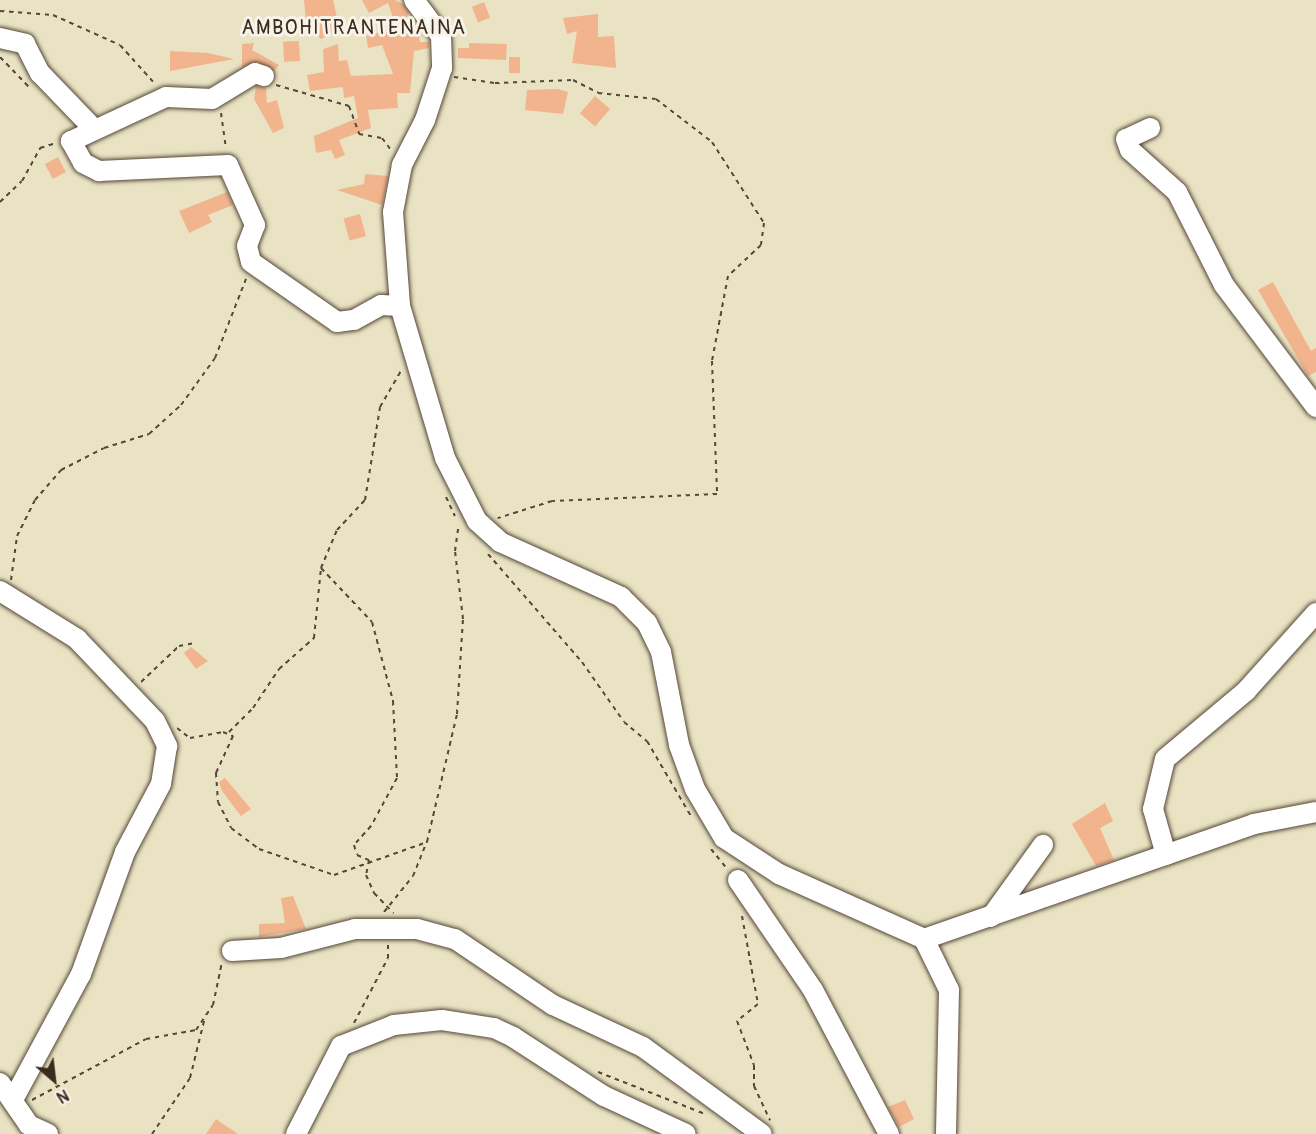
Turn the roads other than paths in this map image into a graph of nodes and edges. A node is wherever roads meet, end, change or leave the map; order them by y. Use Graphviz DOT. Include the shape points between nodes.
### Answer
graph roads {
  1 [pos="414,0"];
  2 [pos="0,38"];
  3 [pos="264,76"];
  4 [pos="1150,128"];
  5 [pos="93,129"];
  6 [pos="400,306"];
  7 [pos="1316,407"];
  8 [pos="7,594"];
  9 [pos="1316,613"];
  10 [pos="1316,812"];
  11 [pos="1042,845"];
  12 [pos="1166,855"];
  13 [pos="738,880"];
  14 [pos="991,917"];
  15 [pos="924,939"];
  16 [pos="232,951"];
  17 [pos="0,1083"];
  18 [pos="13,1100"];
  19 [pos="767,1131"];
  20 [pos="48,1134"];
  21 [pos="296,1134"];
  22 [pos="686,1134"];
  23 [pos="889,1134"];
  24 [pos="946,1134"];
  1 -- 6 [label="street" via="441,36 442,68 425,120 402,165 393,212"];
  2 -- 5 [label="street" via="25,44 40,73"];
  3 -- 5 [label="street" via="255,73 212,99 166,97"];
  4 -- 7 [label="street" via="1126,139 1130,150 1177,192 1224,285"];
  5 -- 6 [label="street" via="71,141 83,163 99,171 228,165 255,225 247,246 251,262 336,321 354,320 381,305"];
  6 -- 15 [label="street" via="468,524 518,554 621,597 647,623 661,652 680,746 695,789 724,838 779,874"];
  8 -- 18 [label="street" via="77,639 155,721 167,746 161,784 125,852 81,974"];
  9 -- 12 [label="street" via="1246,691 1165,759 1153,809"];
  10 -- 12 [label="street" via="1254,825"];
  11 -- 14 [label="street"];
  12 -- 14 [label="street"];
  13 -- 23 [label="street" via="813,990"];
  14 -- 15 [label="street"];
  15 -- 24 [label="street" via="949,990"];
  16 -- 19 [label="street" via="377,930 417,929 455,939 553,1005 643,1047"];
  17 -- 18 [label="street"];
  18 -- 20 [label="street" via="29,1125"];
  21 -- 22 [label="street" via="341,1046 417,1022 494,1028 604,1096"];
}
